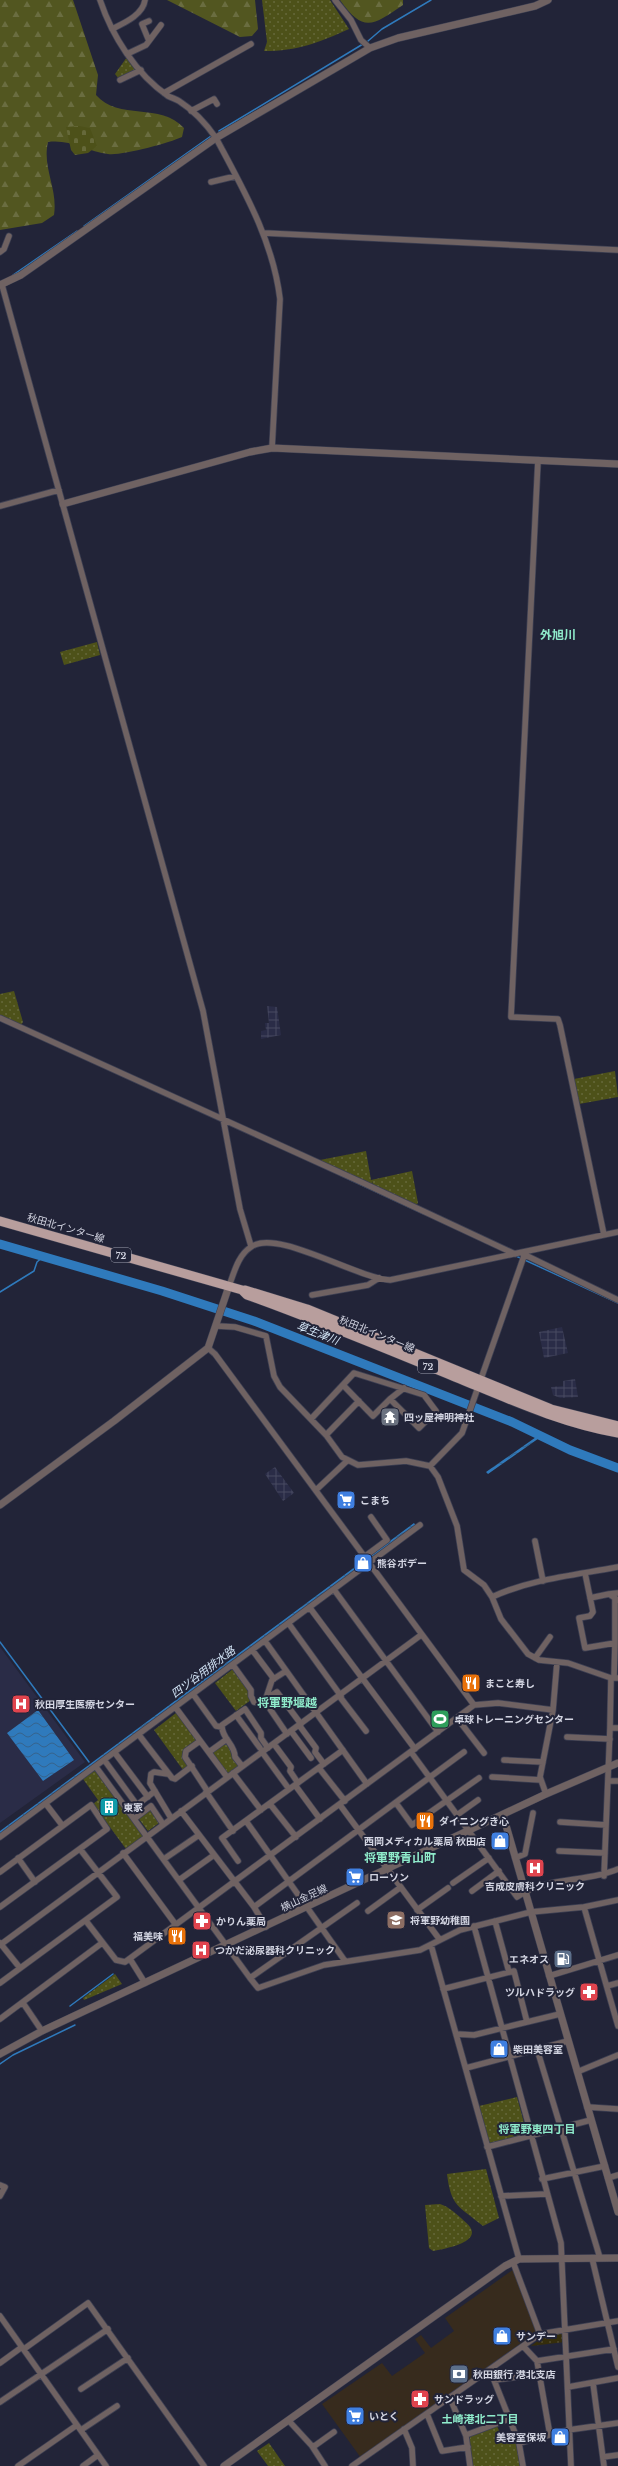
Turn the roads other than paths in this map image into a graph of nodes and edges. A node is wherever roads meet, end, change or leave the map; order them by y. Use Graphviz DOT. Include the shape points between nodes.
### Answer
graph roads {
  1 [pos="100,0"];
  2 [pos="145,0"];
  3 [pos="334,0"];
  4 [pos="548,0"];
  5 [pos="149,21"];
  6 [pos="161,25"];
  7 [pos="112,28"];
  8 [pos="149,41"];
  9 [pos="251,44"];
  10 [pos="370,48"];
  11 [pos="127,54"];
  12 [pos="141,70"];
  13 [pos="120,80"];
  14 [pos="164,92"];
  15 [pos="217,104"];
  16 [pos="191,111"];
  17 [pos="216,138"];
  18 [pos="236,176"];
  19 [pos="211,182"];
  20 [pos="264,233"];
  21 [pos="9,236"];
  22 [pos="618,250"];
  23 [pos="0,252"];
  24 [pos="1,285"];
  25 [pos="272,448"];
  26 [pos="538,460"];
  27 [pos="618,464"];
  28 [pos="59,490"];
  29 [pos="63,504"];
  30 [pos="0,506"];
  31 [pos="0,1018"];
  32 [pos="223,1121"];
  33 [pos="0,1220"];
  34 [pos="618,1232"];
  35 [pos="604,1236"];
  36 [pos="251,1246"];
  37 [pos="513,1255"];
  38 [pos="523,1257"];
  39 [pos="379,1278"];
  40 [pos="229,1286"];
  41 [pos="312,1295"];
  42 [pos="618,1300"];
  43 [pos="218,1324"];
  44 [pos="208,1348"];
  45 [pos="480,1384"];
  46 [pos="343,1385"];
  47 [pos="404,1388"];
  48 [pos="390,1399"];
  49 [pos="359,1402"];
  50 [pos="311,1419"];
  51 [pos="618,1426"];
  52 [pos="618,1433"];
  53 [pos="326,1435"];
  54 [pos="348,1460"];
  55 [pos="430,1466"];
  56 [pos="316,1490"];
  57 [pos="0,1505"];
  58 [pos="371,1517"];
  59 [pos="420,1525"];
  60 [pos="535,1541"];
  61 [pos="367,1561"];
  62 [pos="618,1567"];
  63 [pos="585,1573"];
  64 [pos="543,1581"];
  65 [pos="335,1591"];
  66 [pos="618,1593"];
  67 [pos="609,1594"];
  68 [pos="492,1597"];
  69 [pos="590,1598"];
  70 [pos="617,1600"];
  71 [pos="310,1608"];
  72 [pos="289,1624"];
  73 [pos="616,1634"];
  74 [pos="421,1635"];
  75 [pos="550,1637"];
  76 [pos="266,1641"];
  77 [pos="615,1643"];
  78 [pos="253,1651"];
  79 [pos="535,1658"];
  80 [pos="386,1661"];
  81 [pos="557,1662"];
  82 [pos="233,1665"];
  83 [pos="286,1671"];
  84 [pos="614,1678"];
  85 [pos="362,1680"];
  86 [pos="273,1681"];
  87 [pos="277,1692"];
  88 [pos="193,1694"];
  89 [pos="340,1696"];
  90 [pos="266,1698"];
  91 [pos="474,1705"];
  92 [pos="176,1708"];
  93 [pos="270,1709"];
  94 [pos="553,1710"];
  95 [pos="317,1713"];
  96 [pos="236,1715"];
  97 [pos="457,1718"];
  98 [pos="300,1724"];
  99 [pos="222,1727"];
  100 [pos="610,1728"];
  101 [pos="618,1728"];
  102 [pos="366,1731"];
  103 [pos="289,1732"];
  104 [pos="438,1732"];
  105 [pos="139,1735"];
  106 [pos="567,1737"];
  107 [pos="227,1739"];
  108 [pos="610,1739"];
  109 [pos="200,1741"];
  110 [pos="274,1744"];
  111 [pos="268,1748"];
  112 [pos="261,1750"];
  113 [pos="343,1750"];
  114 [pos="413,1750"];
  115 [pos="209,1752"];
  116 [pos="464,1752"];
  117 [pos="115,1753"];
  118 [pos="484,1754"];
  119 [pos="310,1758"];
  120 [pos="504,1760"];
  121 [pos="105,1761"];
  122 [pos="543,1762"];
  123 [pos="618,1763"];
  124 [pos="192,1766"];
  125 [pos="242,1766"];
  126 [pos="321,1766"];
  127 [pos="96,1767"];
  128 [pos="609,1767"];
  129 [pos="233,1773"];
  130 [pos="168,1774"];
  131 [pos="227,1777"];
  132 [pos="492,1777"];
  133 [pos="479,1778"];
  134 [pos="430,1779"];
  135 [pos="541,1780"];
  136 [pos="609,1781"];
  137 [pos="618,1781"];
  138 [pos="296,1784"];
  139 [pos="367,1784"];
  140 [pos="124,1786"];
  141 [pos="288,1789"];
  142 [pos="155,1791"];
  143 [pos="207,1792"];
  144 [pos="115,1793"];
  145 [pos="546,1794"];
  146 [pos="148,1797"];
  147 [pos="478,1800"];
  148 [pos="446,1801"];
  149 [pos="342,1803"];
  150 [pos="396,1803"];
  151 [pos="46,1804"];
  152 [pos="270,1804"];
  153 [pos="261,1810"];
  154 [pos="181,1811"];
  155 [pos="533,1813"];
  156 [pos="456,1815"];
  157 [pos="503,1815"];
  158 [pos="171,1818"];
  159 [pos="134,1819"];
  160 [pos="320,1820"];
  161 [pos="246,1821"];
  162 [pos="560,1822"];
  163 [pos="164,1824"];
  164 [pos="62,1825"];
  165 [pos="606,1826"];
  166 [pos="360,1829"];
  167 [pos="233,1831"];
  168 [pos="469,1832"];
  169 [pos="199,1834"];
  170 [pos="146,1836"];
  171 [pos="0,1837"];
  172 [pos="296,1838"];
  173 [pos="80,1849"];
  174 [pos="559,1851"];
  175 [pos="123,1853"];
  176 [pos="605,1853"];
  177 [pos="214,1855"];
  178 [pos="271,1856"];
  179 [pos="18,1858"];
  180 [pos="489,1858"];
  181 [pos="515,1858"];
  182 [pos="164,1859"];
  183 [pos="238,1861"];
  184 [pos="618,1869"];
  185 [pos="388,1870"];
  186 [pos="498,1871"];
  187 [pos="0,1872"];
  188 [pos="98,1873"];
  189 [pos="604,1876"];
  190 [pos="179,1880"];
  191 [pos="35,1882"];
  192 [pos="288,1882"];
  193 [pos="234,1883"];
  194 [pos="453,1883"];
  195 [pos="401,1887"];
  196 [pos="448,1888"];
  197 [pos="472,1891"];
  198 [pos="525,1891"];
  199 [pos="618,1900"];
  200 [pos="357,1903"];
  201 [pos="254,1907"];
  202 [pos="584,1907"];
  203 [pos="0,1908"];
  204 [pos="199,1908"];
  205 [pos="306,1908"];
  206 [pos="417,1910"];
  207 [pos="368,1911"];
  208 [pos="531,1912"];
  209 [pos="86,1921"];
  210 [pos="495,1921"];
  211 [pos="176,1925"];
  212 [pos="474,1926"];
  213 [pos="266,1927"];
  214 [pos="320,1928"];
  215 [pos="440,1940"];
  216 [pos="102,1943"];
  217 [pos="0,1944"];
  218 [pos="227,1945"];
  219 [pos="431,1945"];
  220 [pos="618,1955"];
  221 [pos="130,1959"];
  222 [pos="345,1961"];
  223 [pos="599,1961"];
  224 [pos="20,1968"];
  225 [pos="508,1972"];
  226 [pos="549,1976"];
  227 [pos="488,1977"];
  228 [pos="250,1978"];
  229 [pos="0,1983"];
  230 [pos="145,1983"];
  231 [pos="618,1983"];
  232 [pos="607,1986"];
  233 [pos="443,1989"];
  234 [pos="23,2003"];
  235 [pos="560,2014"];
  236 [pos="0,2019"];
  237 [pos="526,2022"];
  238 [pos="618,2026"];
  239 [pos="502,2028"];
  240 [pos="42,2031"];
  241 [pos="456,2034"];
  242 [pos="568,2041"];
  243 [pos="537,2049"];
  244 [pos="0,2054"];
  245 [pos="618,2055"];
  246 [pos="510,2056"];
  247 [pos="466,2068"];
  248 [pos="577,2072"];
  249 [pos="587,2107"];
  250 [pos="618,2109"];
  251 [pos="591,2120"];
  252 [pos="562,2128"];
  253 [pos="530,2136"];
  254 [pos="487,2147"];
  255 [pos="605,2166"];
  256 [pos="575,2172"];
  257 [pos="618,2175"];
  258 [pos="608,2178"];
  259 [pos="542,2179"];
  260 [pos="0,2185"];
  261 [pos="546,2194"];
  262 [pos="0,2196"];
  263 [pos="501,2196"];
  264 [pos="618,2212"];
  265 [pos="563,2257"];
  266 [pos="596,2258"];
  267 [pos="618,2258"];
  268 [pos="517,2260"];
  269 [pos="0,2316"];
  270 [pos="618,2321"];
  271 [pos="608,2322"];
  272 [pos="566,2328"];
  273 [pos="108,2329"];
  274 [pos="540,2334"];
  275 [pos="523,2346"];
  276 [pos="23,2348"];
  277 [pos="614,2349"];
  278 [pos="568,2357"];
  279 [pos="128,2358"];
  280 [pos="536,2362"];
  281 [pos="0,2363"];
  282 [pos="618,2367"];
  283 [pos="490,2370"];
  284 [pos="539,2374"];
  285 [pos="41,2376"];
  286 [pos="618,2378"];
  287 [pos="494,2380"];
  288 [pos="593,2383"];
  289 [pos="568,2387"];
  290 [pos="81,2389"];
  291 [pos="450,2398"];
  292 [pos="0,2402"];
  293 [pos="117,2406"];
  294 [pos="427,2414"];
  295 [pos="509,2419"];
  296 [pos="290,2421"];
  297 [pos="618,2422"];
  298 [pos="600,2425"];
  299 [pos="79,2428"];
  300 [pos="404,2429"];
  301 [pos="568,2430"];
  302 [pos="334,2432"];
  303 [pos="466,2435"];
  304 [pos="550,2435"];
  305 [pos="519,2443"];
  306 [pos="468,2446"];
  307 [pos="313,2447"];
  308 [pos="98,2455"];
  309 [pos="618,2455"];
  310 [pos="604,2457"];
  311 [pos="18,2466"];
  312 [pos="83,2466"];
  313 [pos="106,2466"];
  314 [pos="204,2466"];
  315 [pos="224,2466"];
  316 [pos="326,2466"];
  317 [pos="352,2466"];
  318 [pos="413,2466"];
  319 [pos="470,2466"];
  320 [pos="523,2466"];
  321 [pos="572,2466"];
  322 [pos="604,2466"];
  1 -- 7 [label="street"];
  2 -- 7 [label="street" via="142,10 131,20"];
  3 -- 10 [label="street" via="351,20 361,40"];
  4 -- 10 [label="street" via="534,6 405,36"];
  5 -- 8 [label="street" via="142,24"];
  6 -- 8 [label="street"];
  7 -- 11 [label="street"];
  8 -- 11 [label="street"];
  9 -- 14 [label="street"];
  10 -- 17 [label="street"];
  11 -- 12 [label="street"];
  12 -- 13 [label="street"];
  12 -- 14 [label="street"];
  14 -- 16 [label="street"];
  15 -- 16 [label="street" via="214,99"];
  16 -- 17 [label="street"];
  17 -- 18 [label="street"];
  17 -- 24 [label="street" via="21,275"];
  18 -- 19 [label="street"];
  18 -- 20 [label="street"];
  20 -- 22 [label="street"];
  20 -- 25 [label="street" via="280,298"];
  21 -- 23 [label="street" via="4,249"];
  24 -- 28 [label="street"];
  25 -- 26 [label="street"];
  25 -- 29 [label="street"];
  26 -- 27 [label="street"];
  26 -- 35 [label="street" via="511,1017 558,1019"];
  28 -- 29 [label="street"];
  28 -- 30 [label="street"];
  29 -- 32 [label="street" via="203,1011"];
  31 -- 32 [label="street"];
  32 -- 36 [label="street" via="240,1209"];
  32 -- 37 [label="street"];
  33 -- 40 [label="main road, 秋田北インター線 / 72"];
  34 -- 35 [label="street"];
  35 -- 38 [label="street"];
  36 -- 39 [label="street" via="259,1242 284,1244"];
  36 -- 40 [label="street" via="238,1262"];
  37 -- 38 [label="street"];
  37 -- 39 [label="street" via="390,1280"];
  38 -- 42 [label="street"];
  38 -- 45 [label="street"];
  39 -- 41 [label="street" via="368,1285"];
  40 -- 43 [label="street"];
  40 -- 45 [label="main road, 秋田北インター線 / 72" via="248,1289 307,1310"];
  43 -- 44 [label="street"];
  43 -- 50 [label="street" via="266,1336 274,1376 280,1387"];
  44 -- 56 [label="street"];
  44 -- 57 [label="street" via="108,1426"];
  45 -- 51 [label="main road, 秋田北インター線 / 72" via="560,1412"];
  45 -- 52 [label="main road, 秋田北インター線 / 72" via="565,1421"];
  45 -- 55 [label="street" via="462,1433"];
  46 -- 47 [label="street" via="354,1373"];
  46 -- 49 [label="street"];
  46 -- 50 [label="street"];
  47 -- 48 [label="street"];
  47 -- 48 [label="street" via="424,1395 436,1411 419,1428"];
  48 -- 49 [label="street" via="373,1416"];
  49 -- 53 [label="street"];
  50 -- 53 [label="street"];
  53 -- 54 [label="street" via="334,1448"];
  54 -- 55 [label="street" via="358,1465 406,1461"];
  54 -- 56 [label="street"];
  55 -- 68 [label="street" via="438,1477 457,1526 464,1570 484,1585"];
  56 -- 61 [label="street"];
  58 -- 61 [label="street" via="386,1540"];
  59 -- 61 [label="street"];
  60 -- 64 [label="street"];
  61 -- 65 [label="street"];
  61 -- 74 [label="street"];
  62 -- 63 [label="street"];
  63 -- 64 [label="street"];
  63 -- 69 [label="street"];
  64 -- 68 [label="street" via="513,1587"];
  65 -- 71 [label="street"];
  65 -- 80 [label="street"];
  66 -- 67 [label="street"];
  67 -- 69 [label="street"];
  67 -- 70 [label="street"];
  68 -- 79 [label="street" via="501,1619 528,1654"];
  69 -- 77 [label="street" via="593,1612 590,1616 579,1618 585,1648"];
  70 -- 73 [label="street"];
  71 -- 72 [label="street"];
  71 -- 85 [label="street"];
  72 -- 76 [label="street"];
  72 -- 89 [label="street"];
  73 -- 77 [label="street"];
  74 -- 80 [label="street"];
  74 -- 91 [label="street"];
  75 -- 79 [label="street"];
  76 -- 78 [label="street"];
  76 -- 83 [label="street"];
  77 -- 84 [label="street"];
  78 -- 82 [label="street"];
  78 -- 86 [label="street"];
  79 -- 81 [label="street"];
  80 -- 85 [label="street"];
  80 -- 104 [label="street"];
  81 -- 84 [label="street" via="568,1662"];
  81 -- 94 [label="street"];
  82 -- 88 [label="street"];
  82 -- 90 [label="street" via="251,1690 254,1702 258,1703"];
  83 -- 86 [label="street"];
  83 -- 95 [label="street"];
  84 -- 100 [label="street"];
  85 -- 89 [label="street"];
  85 -- 114 [label="street"];
  86 -- 87 [label="street"];
  86 -- 90 [label="street"];
  87 -- 90 [label="street"];
  87 -- 98 [label="street"];
  88 -- 92 [label="street"];
  88 -- 99 [label="street" via="216,1726"];
  89 -- 95 [label="street"];
  89 -- 102 [label="street"];
  91 -- 94 [label="street" via="498,1703"];
  91 -- 97 [label="street"];
  92 -- 105 [label="street"];
  92 -- 109 [label="street"];
  93 -- 103 [label="street"];
  94 -- 122 [label="street"];
  95 -- 98 [label="street"];
  95 -- 113 [label="street"];
  96 -- 99 [label="street"];
  96 -- 111 [label="street" via="245,1709"];
  96 -- 112 [label="street"];
  97 -- 104 [label="street"];
  97 -- 118 [label="street"];
  98 -- 103 [label="street"];
  98 -- 126 [label="street" via="316,1748 315,1752"];
  99 -- 107 [label="street" via="221,1731"];
  100 -- 101 [label="street"];
  100 -- 108 [label="street"];
  103 -- 110 [label="street"];
  103 -- 119 [label="street"];
  104 -- 114 [label="street"];
  105 -- 117 [label="street"];
  105 -- 130 [label="street"];
  106 -- 108 [label="street"];
  107 -- 115 [label="street"];
  107 -- 125 [label="street"];
  108 -- 128 [label="street"];
  109 -- 115 [label="street"];
  109 -- 124 [label="street" via="186,1751 186,1757"];
  110 -- 111 [label="street"];
  110 -- 138 [label="street" via="291,1767 290,1771"];
  111 -- 112 [label="street"];
  112 -- 125 [label="street"];
  112 -- 141 [label="street"];
  113 -- 126 [label="street"];
  113 -- 139 [label="street"];
  114 -- 134 [label="street"];
  114 -- 139 [label="street"];
  115 -- 131 [label="street"];
  116 -- 134 [label="street"];
  117 -- 121 [label="street"];
  117 -- 146 [label="street"];
  120 -- 122 [label="street"];
  121 -- 127 [label="street"];
  121 -- 140 [label="street"];
  122 -- 135 [label="street"];
  123 -- 128 [label="street, 横山金足線"];
  124 -- 130 [label="street" via="175,1779"];
  124 -- 143 [label="street"];
  125 -- 129 [label="street"];
  126 -- 138 [label="street"];
  126 -- 149 [label="street"];
  127 -- 144 [label="street"];
  127 -- 151 [label="street"];
  128 -- 136 [label="street"];
  128 -- 145 [label="street, 横山金足線"];
  129 -- 131 [label="street"];
  129 -- 153 [label="street"];
  130 -- 142 [label="street" via="151,1774 150,1783"];
  131 -- 143 [label="street"];
  132 -- 135 [label="street"];
  133 -- 148 [label="street"];
  134 -- 148 [label="street"];
  134 -- 150 [label="street"];
  135 -- 145 [label="street"];
  136 -- 137 [label="street"];
  136 -- 165 [label="street"];
  138 -- 141 [label="street"];
  138 -- 160 [label="street"];
  139 -- 149 [label="street"];
  140 -- 144 [label="street"];
  140 -- 146 [label="street" via="137,1805"];
  141 -- 152 [label="street"];
  142 -- 146 [label="street"];
  142 -- 158 [label="street"];
  143 -- 154 [label="street"];
  143 -- 167 [label="street"];
  144 -- 159 [label="street"];
  145 -- 157 [label="street, 横山金足線"];
  147 -- 156 [label="street"];
  148 -- 150 [label="street" via="412,1825"];
  148 -- 156 [label="street"];
  149 -- 160 [label="street"];
  149 -- 166 [label="street"];
  150 -- 166 [label="street"];
  151 -- 164 [label="street"];
  151 -- 171 [label="street"];
  152 -- 153 [label="street"];
  152 -- 172 [label="street"];
  153 -- 161 [label="street"];
  154 -- 158 [label="street"];
  154 -- 169 [label="street"];
  155 -- 181 [label="street" via="525,1854"];
  156 -- 168 [label="street"];
  157 -- 168 [label="street, 横山金足線"];
  157 -- 181 [label="street"];
  158 -- 163 [label="street"];
  159 -- 163 [label="street" via="151,1806"];
  159 -- 170 [label="street"];
  160 -- 172 [label="street"];
  161 -- 167 [label="street"];
  161 -- 178 [label="street"];
  162 -- 165 [label="street"];
  163 -- 170 [label="street"];
  164 -- 173 [label="street" via="91,1805 107,1829"];
  164 -- 179 [label="street"];
  165 -- 176 [label="street"];
  166 -- 185 [label="street"];
  166 -- 192 [label="street"];
  167 -- 183 [label="street" via="222,1838"];
  168 -- 180 [label="street"];
  168 -- 185 [label="street, 横山金足線"];
  169 -- 177 [label="street"];
  169 -- 182 [label="street"];
  170 -- 175 [label="street"];
  170 -- 182 [label="street"];
  172 -- 178 [label="street"];
  173 -- 188 [label="street"];
  173 -- 191 [label="street"];
  174 -- 176 [label="street"];
  175 -- 188 [label="street"];
  175 -- 211 [label="street"];
  176 -- 189 [label="street"];
  177 -- 190 [label="street"];
  177 -- 193 [label="street"];
  178 -- 192 [label="street"];
  178 -- 193 [label="street"];
  179 -- 187 [label="street"];
  179 -- 191 [label="street"];
  180 -- 186 [label="street"];
  180 -- 194 [label="street"];
  181 -- 198 [label="street"];
  182 -- 190 [label="street"];
  184 -- 189 [label="street"];
  185 -- 195 [label="street"];
  185 -- 205 [label="street, 横山金足線"];
  186 -- 197 [label="street"];
  186 -- 198 [label="street" via="517,1897"];
  188 -- 209 [label="street" via="117,1897"];
  188 -- 217 [label="street"];
  189 -- 198 [label="street" via="573,1878 532,1887"];
  190 -- 204 [label="street"];
  191 -- 203 [label="street"];
  192 -- 201 [label="street"];
  192 -- 205 [label="street"];
  193 -- 201 [label="street"];
  193 -- 204 [label="street"];
  195 -- 206 [label="street"];
  195 -- 207 [label="street"];
  196 -- 206 [label="street"];
  198 -- 208 [label="street"];
  199 -- 202 [label="street"];
  200 -- 214 [label="street"];
  201 -- 213 [label="street"];
  202 -- 208 [label="street"];
  202 -- 223 [label="street"];
  204 -- 211 [label="street"];
  204 -- 218 [label="street"];
  205 -- 213 [label="street, 横山金足線"];
  205 -- 214 [label="street"];
  206 -- 215 [label="street"];
  208 -- 210 [label="street"];
  208 -- 226 [label="street"];
  209 -- 216 [label="street"];
  209 -- 224 [label="street"];
  210 -- 212 [label="street"];
  210 -- 225 [label="street"];
  211 -- 221 [label="street"];
  212 -- 215 [label="street"];
  212 -- 227 [label="street"];
  213 -- 218 [label="street, 横山金足線"];
  214 -- 222 [label="street"];
  214 -- 228 [label="street"];
  215 -- 219 [label="street"];
  216 -- 221 [label="street" via="116,1960 125,1962"];
  216 -- 234 [label="street"];
  217 -- 224 [label="street"];
  218 -- 228 [label="street"];
  218 -- 230 [label="street, 横山金足線"];
  219 -- 222 [label="street" via="420,1950"];
  219 -- 233 [label="street"];
  220 -- 223 [label="street"];
  221 -- 230 [label="street"];
  222 -- 228 [label="street" via="302,1971 258,1988"];
  223 -- 226 [label="street"];
  223 -- 232 [label="street"];
  224 -- 229 [label="street"];
  225 -- 227 [label="street"];
  225 -- 237 [label="street" via="514,1971"];
  226 -- 235 [label="street"];
  227 -- 233 [label="street"];
  227 -- 239 [label="street"];
  230 -- 240 [label="street, 横山金足線"];
  231 -- 232 [label="street"];
  232 -- 238 [label="street"];
  233 -- 241 [label="street"];
  234 -- 236 [label="street"];
  234 -- 240 [label="street"];
  235 -- 237 [label="street"];
  235 -- 242 [label="street"];
  237 -- 239 [label="street"];
  239 -- 241 [label="street" via="474,2036"];
  239 -- 246 [label="street"];
  240 -- 244 [label="street, 横山金足線"];
  241 -- 247 [label="street"];
  242 -- 243 [label="street"];
  242 -- 248 [label="street"];
  243 -- 246 [label="street"];
  243 -- 252 [label="street"];
  245 -- 248 [label="street"];
  246 -- 247 [label="street"];
  246 -- 253 [label="street"];
  247 -- 254 [label="street"];
  248 -- 249 [label="street"];
  249 -- 250 [label="street"];
  249 -- 251 [label="street"];
  251 -- 252 [label="street"];
  251 -- 255 [label="street"];
  252 -- 253 [label="street"];
  252 -- 256 [label="street"];
  253 -- 254 [label="street"];
  253 -- 259 [label="street"];
  254 -- 263 [label="street"];
  255 -- 256 [label="street"];
  255 -- 258 [label="street"];
  256 -- 259 [label="street"];
  256 -- 266 [label="street"];
  257 -- 258 [label="street"];
  258 -- 264 [label="street"];
  259 -- 261 [label="street"];
  260 -- 262 [label="street" via="5,2187"];
  261 -- 263 [label="street"];
  261 -- 265 [label="street"];
  263 -- 268 [label="street"];
  265 -- 266 [label="street"];
  265 -- 268 [label="street"];
  265 -- 272 [label="street"];
  266 -- 267 [label="street"];
  266 -- 271 [label="street"];
  268 -- 274 [label="street"];
  268 -- 296 [label="street" via="381,2354"];
  269 -- 276 [label="street"];
  270 -- 271 [label="street"];
  271 -- 272 [label="street"];
  271 -- 277 [label="street"];
  272 -- 274 [label="street"];
  272 -- 278 [label="street"];
  273 -- 276 [label="street" via="88,2304"];
  273 -- 279 [label="street"];
  273 -- 285 [label="street"];
  274 -- 275 [label="street"];
  275 -- 280 [label="street"];
  275 -- 283 [label="street"];
  276 -- 281 [label="street"];
  276 -- 285 [label="street"];
  277 -- 278 [label="street"];
  277 -- 282 [label="street"];
  278 -- 280 [label="street"];
  278 -- 289 [label="street"];
  279 -- 290 [label="street"];
  279 -- 314 [label="street"];
  280 -- 284 [label="street"];
  283 -- 287 [label="street"];
  283 -- 291 [label="street"];
  284 -- 287 [label="street"];
  284 -- 304 [label="street"];
  285 -- 292 [label="street"];
  285 -- 299 [label="street"];
  286 -- 288 [label="street"];
  287 -- 295 [label="street"];
  288 -- 289 [label="street"];
  288 -- 298 [label="street"];
  289 -- 301 [label="street"];
  291 -- 294 [label="street"];
  291 -- 303 [label="street"];
  293 -- 299 [label="street"];
  294 -- 300 [label="street"];
  294 -- 306 [label="street" via="442,2451"];
  295 -- 303 [label="street"];
  295 -- 305 [label="street"];
  296 -- 307 [label="street"];
  296 -- 315 [label="street"];
  297 -- 298 [label="street"];
  298 -- 301 [label="street"];
  298 -- 310 [label="street"];
  299 -- 308 [label="street"];
  299 -- 311 [label="street"];
  300 -- 317 [label="street"];
  300 -- 318 [label="street" via="412,2448"];
  301 -- 304 [label="street"];
  301 -- 321 [label="street"];
  302 -- 307 [label="street"];
  303 -- 306 [label="street"];
  304 -- 305 [label="street"];
  305 -- 320 [label="street"];
  306 -- 319 [label="street"];
  307 -- 316 [label="street"];
  308 -- 312 [label="street"];
  308 -- 313 [label="street"];
  309 -- 310 [label="street"];
  310 -- 322 [label="street"];
}
